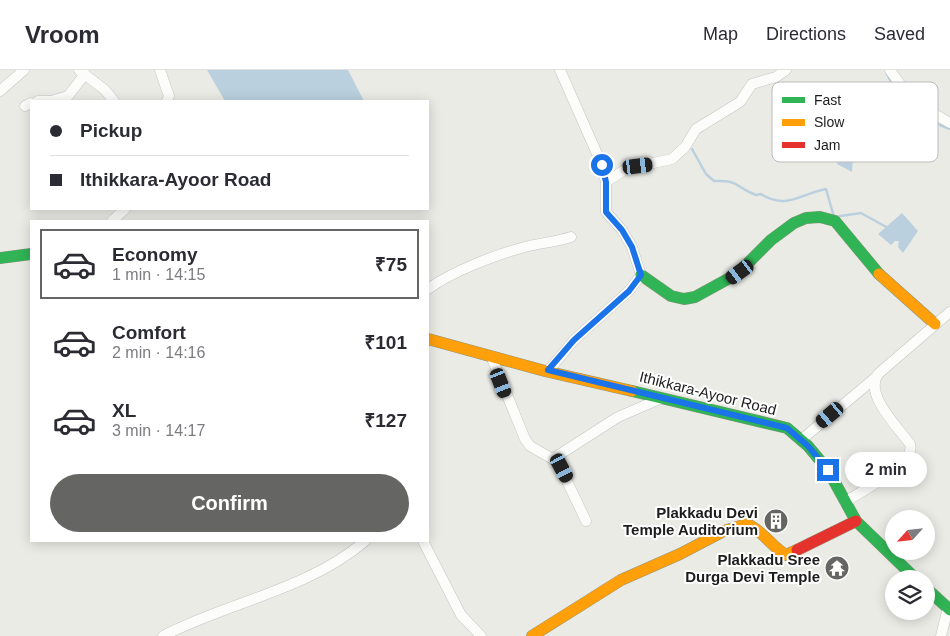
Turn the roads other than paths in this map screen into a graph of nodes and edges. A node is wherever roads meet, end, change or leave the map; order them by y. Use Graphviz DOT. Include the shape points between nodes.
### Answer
graph roads {
  1 [pos="24,70"];
  2 [pos="160,70"];
  3 [pos="560,70"];
  4 [pos="786,70"];
  5 [pos="890,70"];
  6 [pos="82,72"];
  7 [pos="899,82"];
  8 [pos="0,91"];
  9 [pos="54,100"];
  10 [pos="113,100"];
  11 [pos="167,100"];
  12 [pos="938,116"];
  13 [pos="950,123"];
  14 [pos="606,182"];
  15 [pos="124,210"];
  16 [pos="114,220"];
  17 [pos="571,237"];
  18 [pos="30,254"];
  19 [pos="0,258"];
  20 [pos="641,275"];
  21 [pos="429,288"];
  22 [pos="950,312"];
  23 [pos="935,324"];
  24 [pos="429,339"];
  25 [pos="491,356"];
  26 [pos="548,370"];
  27 [pos="875,378"];
  28 [pos="663,398"];
  29 [pos="801,440"];
  30 [pos="554,458"];
  31 [pos="845,502"];
  32 [pos="586,521"];
  33 [pos="856,521"];
  34 [pos="363,542"];
  35 [pos="424,542"];
  36 [pos="907,570"];
  37 [pos="935,596"];
  38 [pos="949,609"];
  39 [pos="163,636"];
  40 [pos="481,636"];
  41 [pos="533,636"];
  42 [pos="940,636"];
  1 -- 8 [label="street"];
  2 -- 11 [label="street" via="169,96"];
  3 -- 14 [label="street" via="602,165"];
  4 -- 14 [label="street" via="776,77 752,84 740,102 696,129 685,147 672,159 626,169"];
  5 -- 7 [label="street"];
  6 -- 9 [label="street" via="68,96"];
  6 -- 10 [label="street"];
  12 -- 13 [label="street"];
  14 -- 20 [label="street" via="606,212 632,247"];
  15 -- 16 [label="street"];
  17 -- 21 [label="street" via="500,256 458,272"];
  18 -- 19 [label="street"];
  20 -- 23 [label="street" via="675,298 693,298 740,272 784,228 813,216 824,216 835,221 883,278"];
  20 -- 26 [label="street" via="629,291 574,340"];
  22 -- 23 [label="street"];
  23 -- 27 [label="street"];
  24 -- 25 [label="street, Ithikkara-Ayoor Road"];
  25 -- 26 [label="street, Ithikkara-Ayoor Road"];
  25 -- 30 [label="street" via="525,439 530,446"];
  26 -- 28 [label="street, Ithikkara-Ayoor Road"];
  27 -- 29 [label="street"];
  27 -- 31 [label="street" via="875,393 910,444 911,452 906,461"];
  28 -- 29 [label="street, Ithikkara-Ayoor Road" via="787,428"];
  28 -- 30 [label="street" via="618,417"];
  29 -- 31 [label="street, Ithikkara-Ayoor Road" via="828,470"];
  30 -- 32 [label="street" via="570,482"];
  31 -- 33 [label="street, Ithikkara-Ayoor Road"];
  33 -- 36 [label="street, Ithikkara-Ayoor Road"];
  33 -- 41 [label="street" via="786,555 748,524 724,531 621,580"];
  34 -- 39 [label="street" via="313,573 246,603 189,622"];
  35 -- 40 [label="street" via="461,615"];
  37 -- 38 [label="street"];
  38 -- 42 [label="street"];
}
